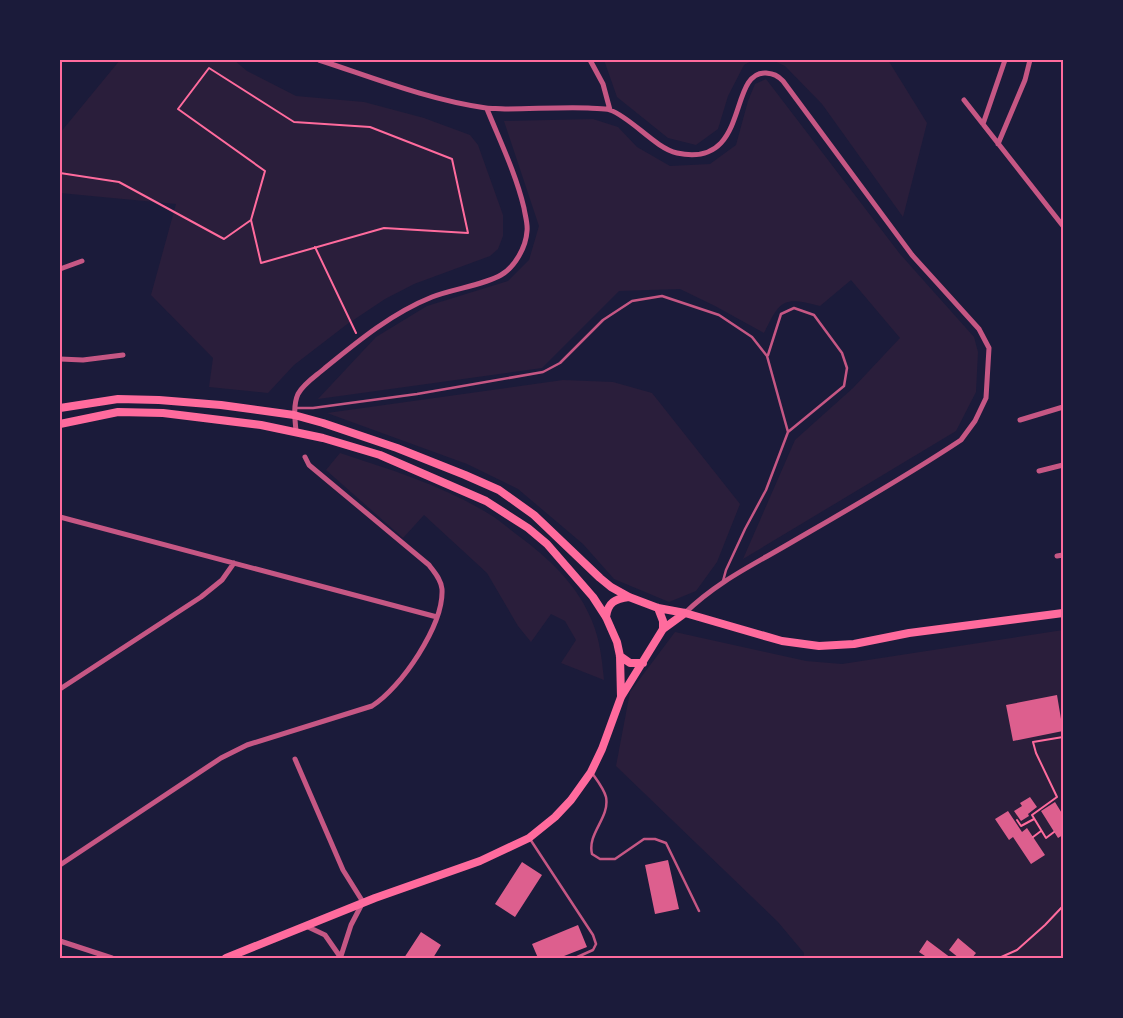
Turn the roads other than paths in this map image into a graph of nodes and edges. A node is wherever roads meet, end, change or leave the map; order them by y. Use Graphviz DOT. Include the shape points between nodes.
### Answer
graph roads {
  1 [pos="319,60"];
  2 [pos="590,60"];
  3 [pos="1005,60"];
  4 [pos="1030,60"];
  5 [pos="964,100"];
  6 [pos="487,109"];
  7 [pos="610,110"];
  8 [pos="983,124"];
  9 [pos="998,144"];
  10 [pos="1063,226"];
  11 [pos="82,261"];
  12 [pos="60,269"];
  13 [pos="123,355"];
  14 [pos="767,356"];
  15 [pos="60,359"];
  16 [pos="118,399"];
  17 [pos="1063,407"];
  18 [pos="60,408"];
  19 [pos="118,412"];
  20 [pos="295,412"];
  21 [pos="1020,420"];
  22 [pos="60,424"];
  23 [pos="296,432"];
  24 [pos="788,432"];
  25 [pos="305,456"];
  26 [pos="1063,464"];
  27 [pos="1039,471"];
  28 [pos="60,517"];
  29 [pos="234,563"];
  30 [pos="723,581"];
  31 [pos="629,597"];
  32 [pos="658,608"];
  33 [pos="685,613"];
  34 [pos="1063,613"];
  35 [pos="1052,614"];
  36 [pos="437,616"];
  37 [pos="606,617"];
  38 [pos="1063,617"];
  39 [pos="663,629"];
  40 [pos="620,656"];
  41 [pos="642,663"];
  42 [pos="60,689"];
  43 [pos="620,698"];
  44 [pos="295,759"];
  45 [pos="591,772"];
  46 [pos="529,838"];
  47 [pos="60,865"];
  48 [pos="363,902"];
  49 [pos="699,911"];
  50 [pos="304,926"];
  51 [pos="60,941"];
  52 [pos="341,957"];
  53 [pos="112,958"];
  54 [pos="226,958"];
  55 [pos="575,958"];
  1 -- 6 [label="street" via="415,92"];
  2 -- 7 [label="street" via="603,84"];
  3 -- 8 [label="street"];
  4 -- 9 [label="street"];
  5 -- 8 [label="street"];
  6 -- 7 [label="street"];
  6 -- 20 [label="street" via="519,189 525,213 527,231 514,265 501,275 411,306 385,322 304,385 297,396"];
  7 -- 30 [label="street" via="675,152 706,153 723,141 748,81 762,73 778,76 912,255 979,329 989,348 986,398 962,440"];
  8 -- 9 [label="street"];
  9 -- 10 [label="street"];
  11 -- 12 [label="street"];
  13 -- 15 [label="street"];
  14 -- 20 [label="lane" via="752,337 719,315 662,296 632,300 603,320 560,363 543,372"];
  14 -- 24 [label="lane"];
  14 -- 24 [label="lane" via="781,314 794,308 814,315 842,352 847,368 844,386"];
  16 -- 18 [label="main road"];
  16 -- 19 [label="main road"];
  16 -- 20 [label="main road"];
  17 -- 21 [label="street"];
  19 -- 22 [label="main road"];
  19 -- 23 [label="main road" via="163,413"];
  20 -- 23 [label="street"];
  20 -- 31 [label="main road" via="397,448 498,490 534,515 611,587"];
  23 -- 37 [label="main road" via="380,455 486,500 547,544 584,585"];
  24 -- 30 [label="lane" via="766,490"];
  25 -- 36 [label="street" via="309,465 429,565 442,588"];
  26 -- 27 [label="street"];
  28 -- 29 [label="street"];
  29 -- 36 [label="street"];
  29 -- 42 [label="street" via="222,580 201,598"];
  30 -- 33 [label="street"];
  31 -- 32 [label="main road"];
  31 -- 37 [label="main road" via="611,603"];
  32 -- 33 [label="main road"];
  32 -- 39 [label="main road"];
  33 -- 35 [label="main road" via="782,641 819,646 854,644 909,633"];
  33 -- 39 [label="main road"];
  34 -- 35 [label="main road"];
  35 -- 38 [label="lane"];
  36 -- 47 [label="street" via="416,658 382,700 359,711 247,745 222,758"];
  37 -- 40 [label="main road" via="613,629"];
  39 -- 41 [label="main road"];
  40 -- 41 [label="main road" via="630,663"];
  40 -- 43 [label="main road"];
  41 -- 43 [label="main road"];
  43 -- 45 [label="main road"];
  44 -- 48 [label="street" via="343,870"];
  45 -- 46 [label="main road" via="571,800"];
  45 -- 49 [label="lane" via="606,798 606,810 590,845 592,854 600,859 615,859 644,839 666,844"];
  46 -- 48 [label="main road" via="480,861"];
  46 -- 55 [label="lane" via="593,935 596,944 593,950"];
  48 -- 50 [label="main road"];
  48 -- 52 [label="street"];
  50 -- 52 [label="street" via="325,935"];
  50 -- 54 [label="main road"];
  51 -- 53 [label="street"];
}
